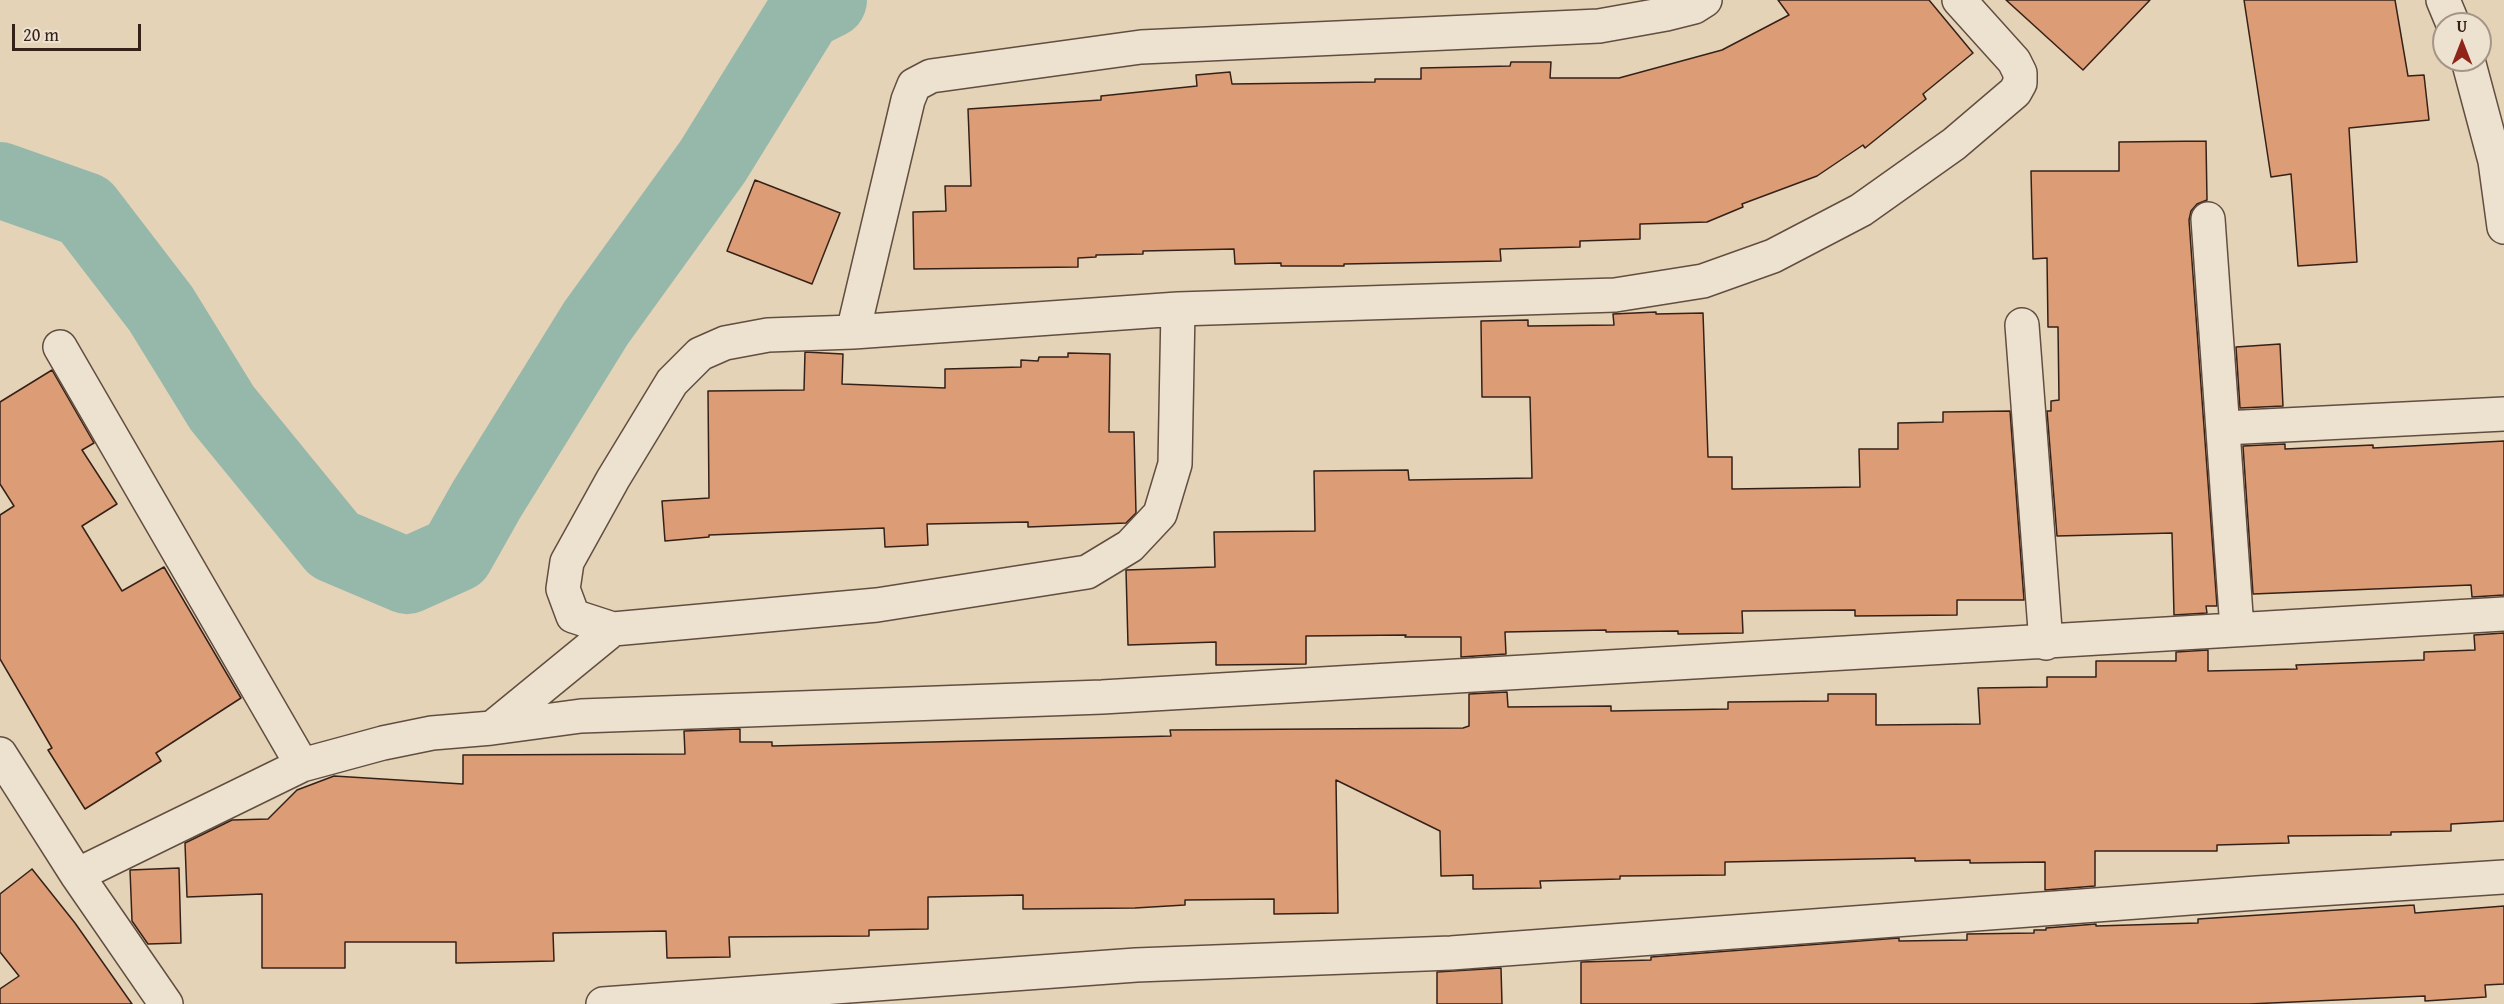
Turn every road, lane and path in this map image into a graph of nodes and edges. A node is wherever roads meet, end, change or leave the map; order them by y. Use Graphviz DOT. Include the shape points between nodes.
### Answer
graph roads {
  1 [pos="1706,0"];
  2 [pos="1959,0"];
  3 [pos="2471,72"];
  4 [pos="2208,219"];
  5 [pos="2504,227"];
  6 [pos="1178,309"];
  7 [pos="2022,325"];
  8 [pos="853,332"];
  9 [pos="60,347"];
  10 [pos="2504,414"];
  11 [pos="2224,428"];
  12 [pos="2504,614"];
  13 [pos="613,629"];
  14 [pos="2237,629"];
  15 [pos="2046,643"];
  16 [pos="492,728"];
  17 [pos="0,754"];
  18 [pos="302,765"];
  19 [pos="77,875"];
  20 [pos="2504,877"];
  21 [pos="166,1004"];
  22 [pos="603,1004"];
  1 -- 8 [label="street" via="1694,7 1599,26 1141,47 931,76 914,85 908,100"];
  2 -- 6 [label="street" via="2014,61 2020,73 2015,93 1954,144 1861,210 1773,256 1703,280 1615,296"];
  3 -- 5 [label="street" via="2495,161"];
  4 -- 11 [label="street"];
  6 -- 8 [label="street"];
  6 -- 13 [label="street" via="1175,464 1160,514 1130,546 1087,572 877,605"];
  7 -- 15 [label="street"];
  8 -- 13 [label="street" via="768,334 725,343 700,354 672,382 567,562 563,589 573,616"];
  9 -- 18 [label="street"];
  10 -- 11 [label="street"];
  11 -- 14 [label="street"];
  12 -- 14 [label="street"];
  13 -- 16 [label="street"];
  14 -- 15 [label="street"];
  15 -- 16 [label="street" via="1102,697 581,716"];
  16 -- 18 [label="street" via="432,733"];
  17 -- 19 [label="street"];
  18 -- 19 [label="street"];
  19 -- 21 [label="street"];
  20 -- 22 [label="street" via="1450,953 1136,965"];
}
